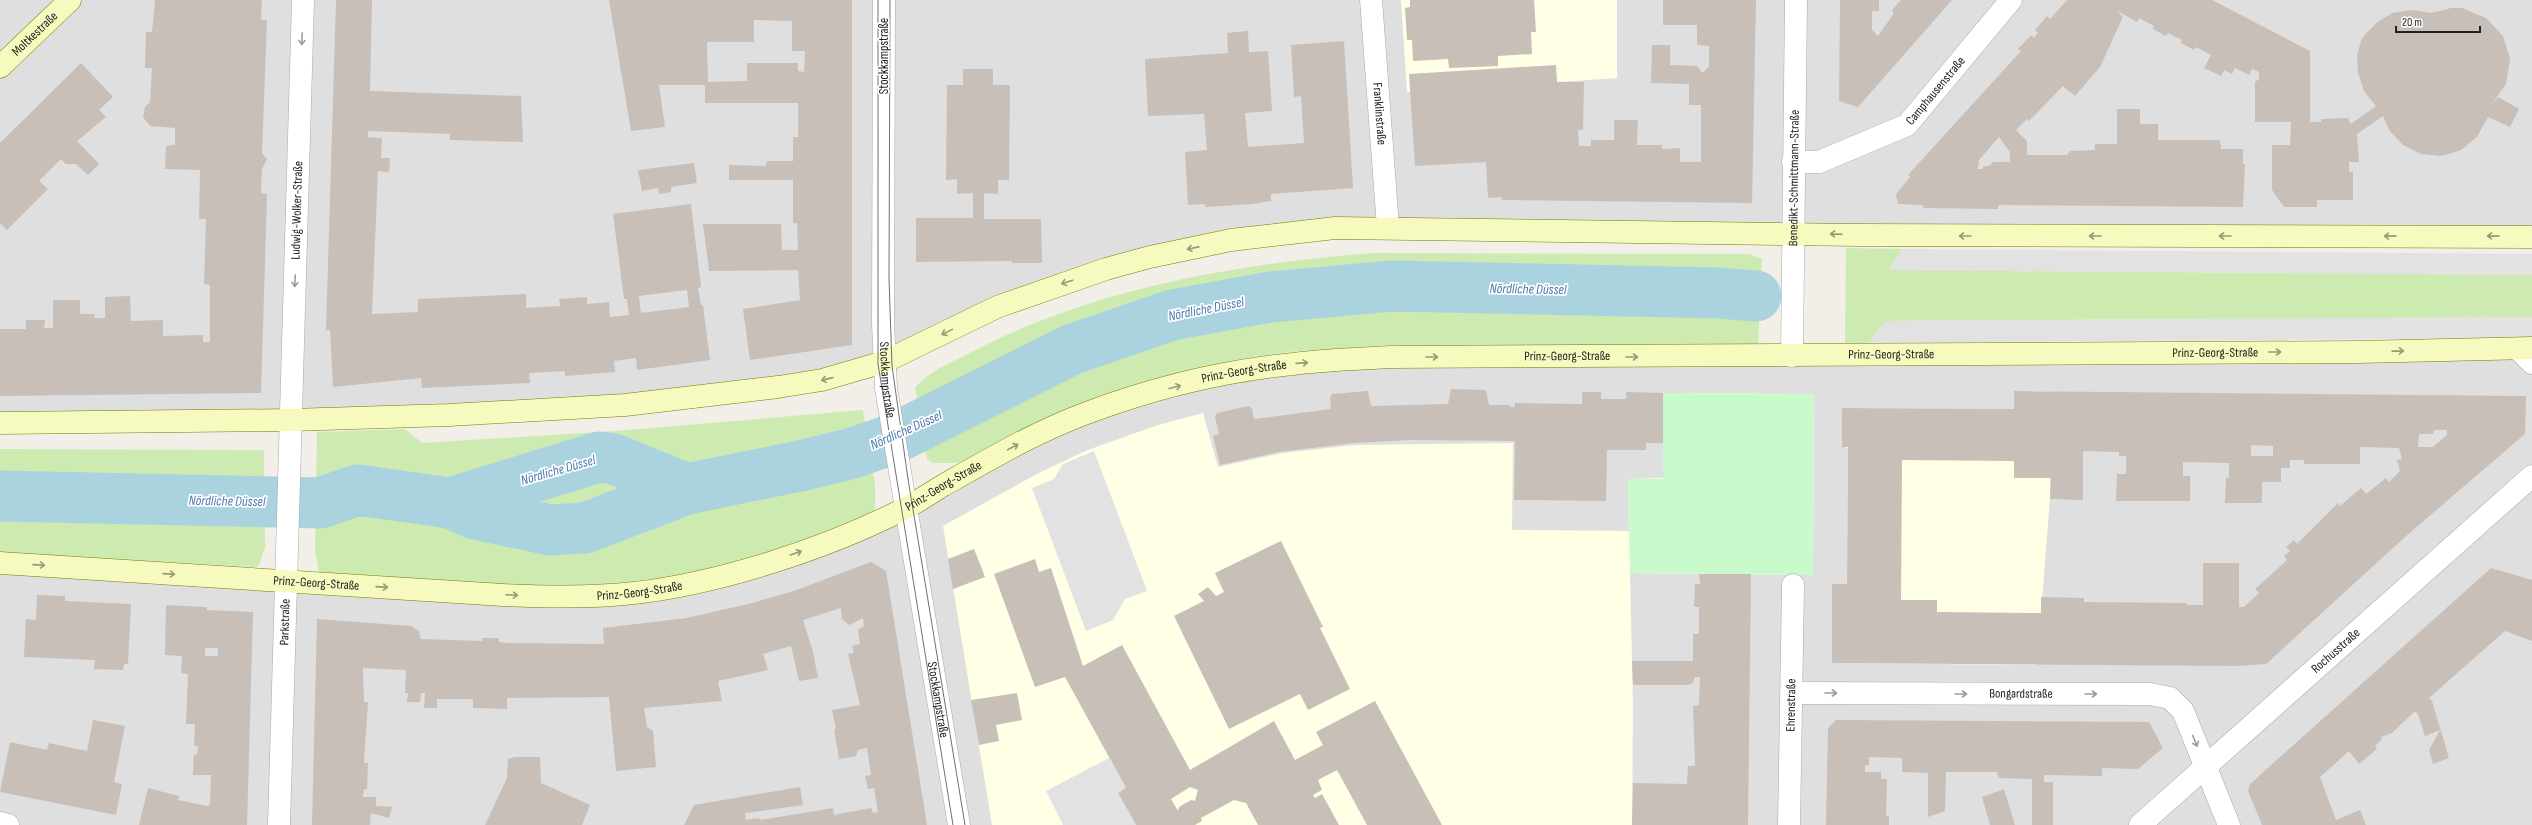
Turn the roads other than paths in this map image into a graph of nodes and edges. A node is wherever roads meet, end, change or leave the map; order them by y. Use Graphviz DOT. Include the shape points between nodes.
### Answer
graph roads {
  1 [pos="70,0"];
  2 [pos="303,0"];
  3 [pos="884,0"];
  4 [pos="1371,0"];
  5 [pos="1796,0"];
  6 [pos="2012,0"];
  7 [pos="0,68"];
  8 [pos="1793,162"];
  9 [pos="1388,227"];
  10 [pos="1792,233"];
  11 [pos="2532,237"];
  12 [pos="2527,353"];
  13 [pos="1792,356"];
  14 [pos="884,362"];
  15 [pos="291,420"];
  16 [pos="0,423"];
  17 [pos="2532,476"];
  18 [pos="905,509"];
  19 [pos="0,563"];
  20 [pos="286,581"];
  21 [pos="1793,585"];
  22 [pos="1792,693"];
  23 [pos="2206,767"];
  24 [pos="0,823"];
  25 [pos="8,825"];
  26 [pos="279,825"];
  27 [pos="959,825"];
  28 [pos="1789,825"];
  29 [pos="2140,825"];
  30 [pos="2229,825"];
  1 -- 7 [label="main road, Moltkestraße"];
  2 -- 15 [label="street, Ludwig-Wolker-Straße, one-way"];
  3 -- 14 [label="street, Stockkampstraße"];
  4 -- 9 [label="street, Franklinstraße"];
  5 -- 8 [label="street, Benedikt-Schmittmann-Straße"];
  6 -- 8 [label="street, Camphausenstraße" via="1907,125 1839,156 1819,162"];
  8 -- 10 [label="street, Benedikt-Schmittmann-Straße"];
  9 -- 10 [label="main road"];
  9 -- 14 [label="main road, one-way" via="1280,233 1231,240 1150,257 1091,274 997,307"];
  11 -- 10 [label="main road, one-way"];
  10 -- 13 [label="street, Benedikt-Schmittmann-Straße"];
  13 -- 12 [label="main road, Prinz-Georg-Straße, one-way"];
  18 -- 13 [label="main road, Prinz-Georg-Straße, one-way" via="1043,431 1084,414 1144,394 1253,369 1391,357"];
  14 -- 15 [label="main road, one-way" via="822,380 625,405 449,415"];
  14 -- 18 [label="street, Stockkampstraße"];
  15 -- 16 [label="main road"];
  15 -- 20 [label="street, Parkstraße"];
  17 -- 23 [label="street, Rochusstraße"];
  20 -- 18 [label="main road, Prinz-Georg-Straße, one-way" via="552,597 635,593 681,586 754,567 856,532"];
  18 -- 27 [label="street, Stockkampstraße"];
  19 -- 20 [label="main road, Prinz-Georg-Straße, one-way"];
  20 -- 26 [label="street, Parkstraße"];
  21 -- 22 [label="street, Ehrenstraße"];
  22 -- 23 [label="street, Bongardstraße, one-way" via="2163,696 2170,698 2183,711"];
  22 -- 28 [label="street, Ehrenstraße"];
  23 -- 29 [label="street, Rochusstraße"];
  23 -- 30 [label="street, Bongardstraße"];
  24 -- 25 [label="street"];
}
